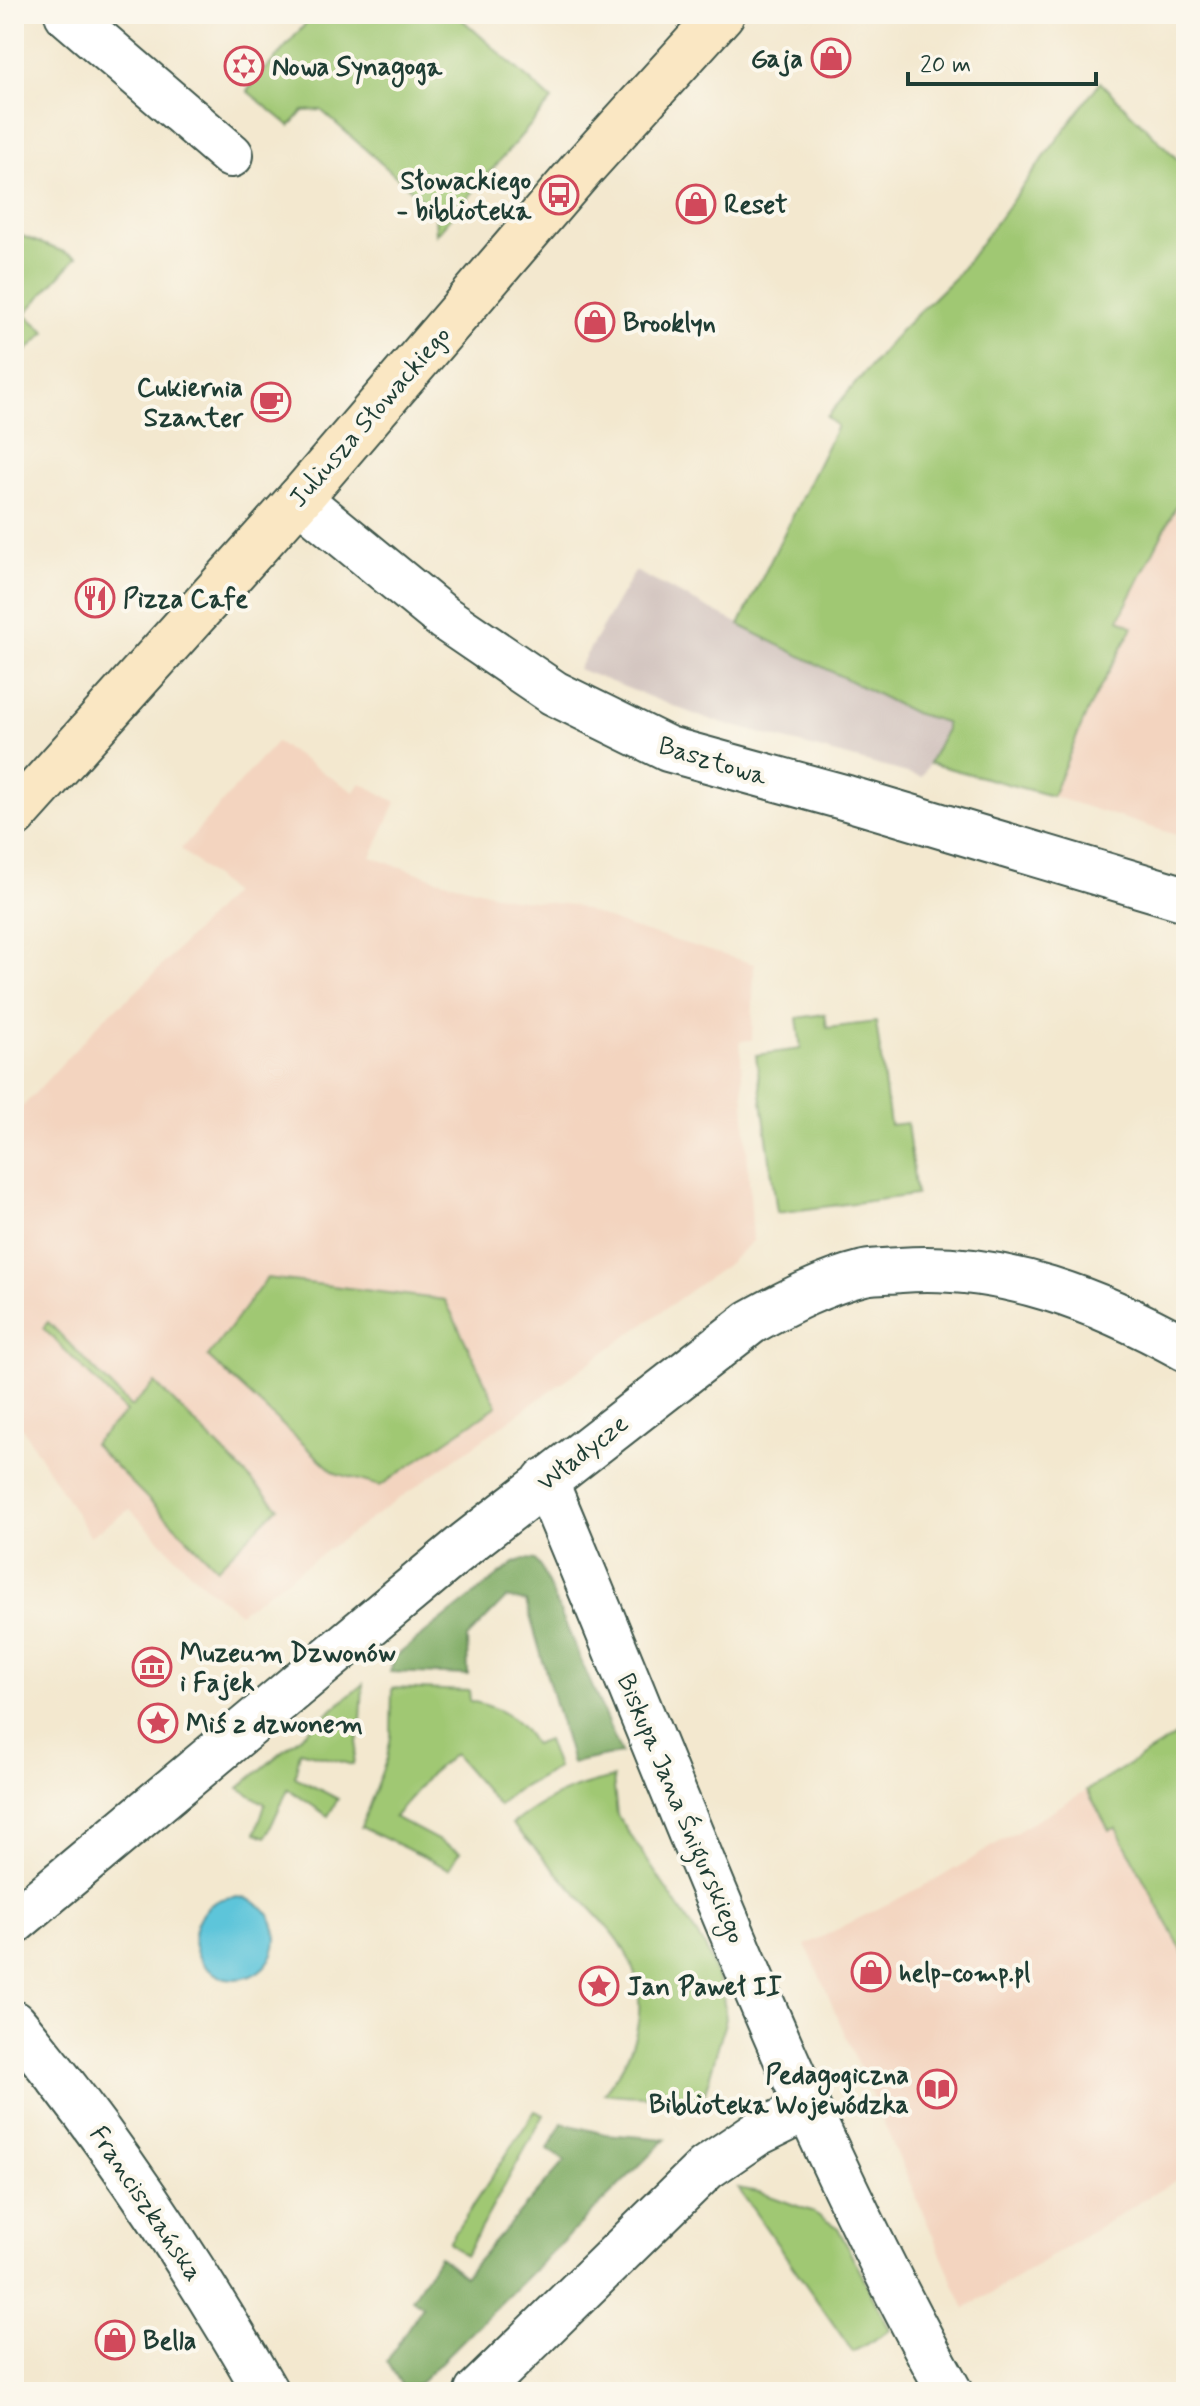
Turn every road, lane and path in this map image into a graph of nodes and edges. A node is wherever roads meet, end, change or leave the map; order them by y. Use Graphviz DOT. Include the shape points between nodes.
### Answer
graph roads {
  1 [pos="67,14"];
  2 [pos="722,14"];
  3 [pos="231,155"];
  4 [pos="299,499"];
  5 [pos="14,816"];
  6 [pos="1186,899"];
  7 [pos="1186,1349"];
  8 [pos="552,1474"];
  9 [pos="14,1922"];
  10 [pos="14,2023"];
  11 [pos="807,2109"];
  12 [pos="266,2392"];
  13 [pos="477,2392"];
  14 [pos="950,2392"];
  1 -- 3 [label="street"];
  2 -- 4 [label="street, Juliusza Słowackiego"];
  4 -- 5 [label="street, Juliusza Słowackiego"];
  4 -- 6 [label="street, Basztowa" via="444,618 554,693 668,749"];
  7 -- 8 [label="street, Władycze" via="1085,1300 1010,1278 929,1268 865,1273 751,1322"];
  8 -- 9 [label="street, Władycze" via="69,1890"];
  8 -- 11 [label="street, Biskupa Jana Śnigurskiego"];
  10 -- 12 [label="street, Franciszkańska" via="129,2173"];
  11 -- 13 [label="street" via="756,2134 706,2168"];
  11 -- 14 [label="street, Biskupa Jana Śnigurskiego"];
}
